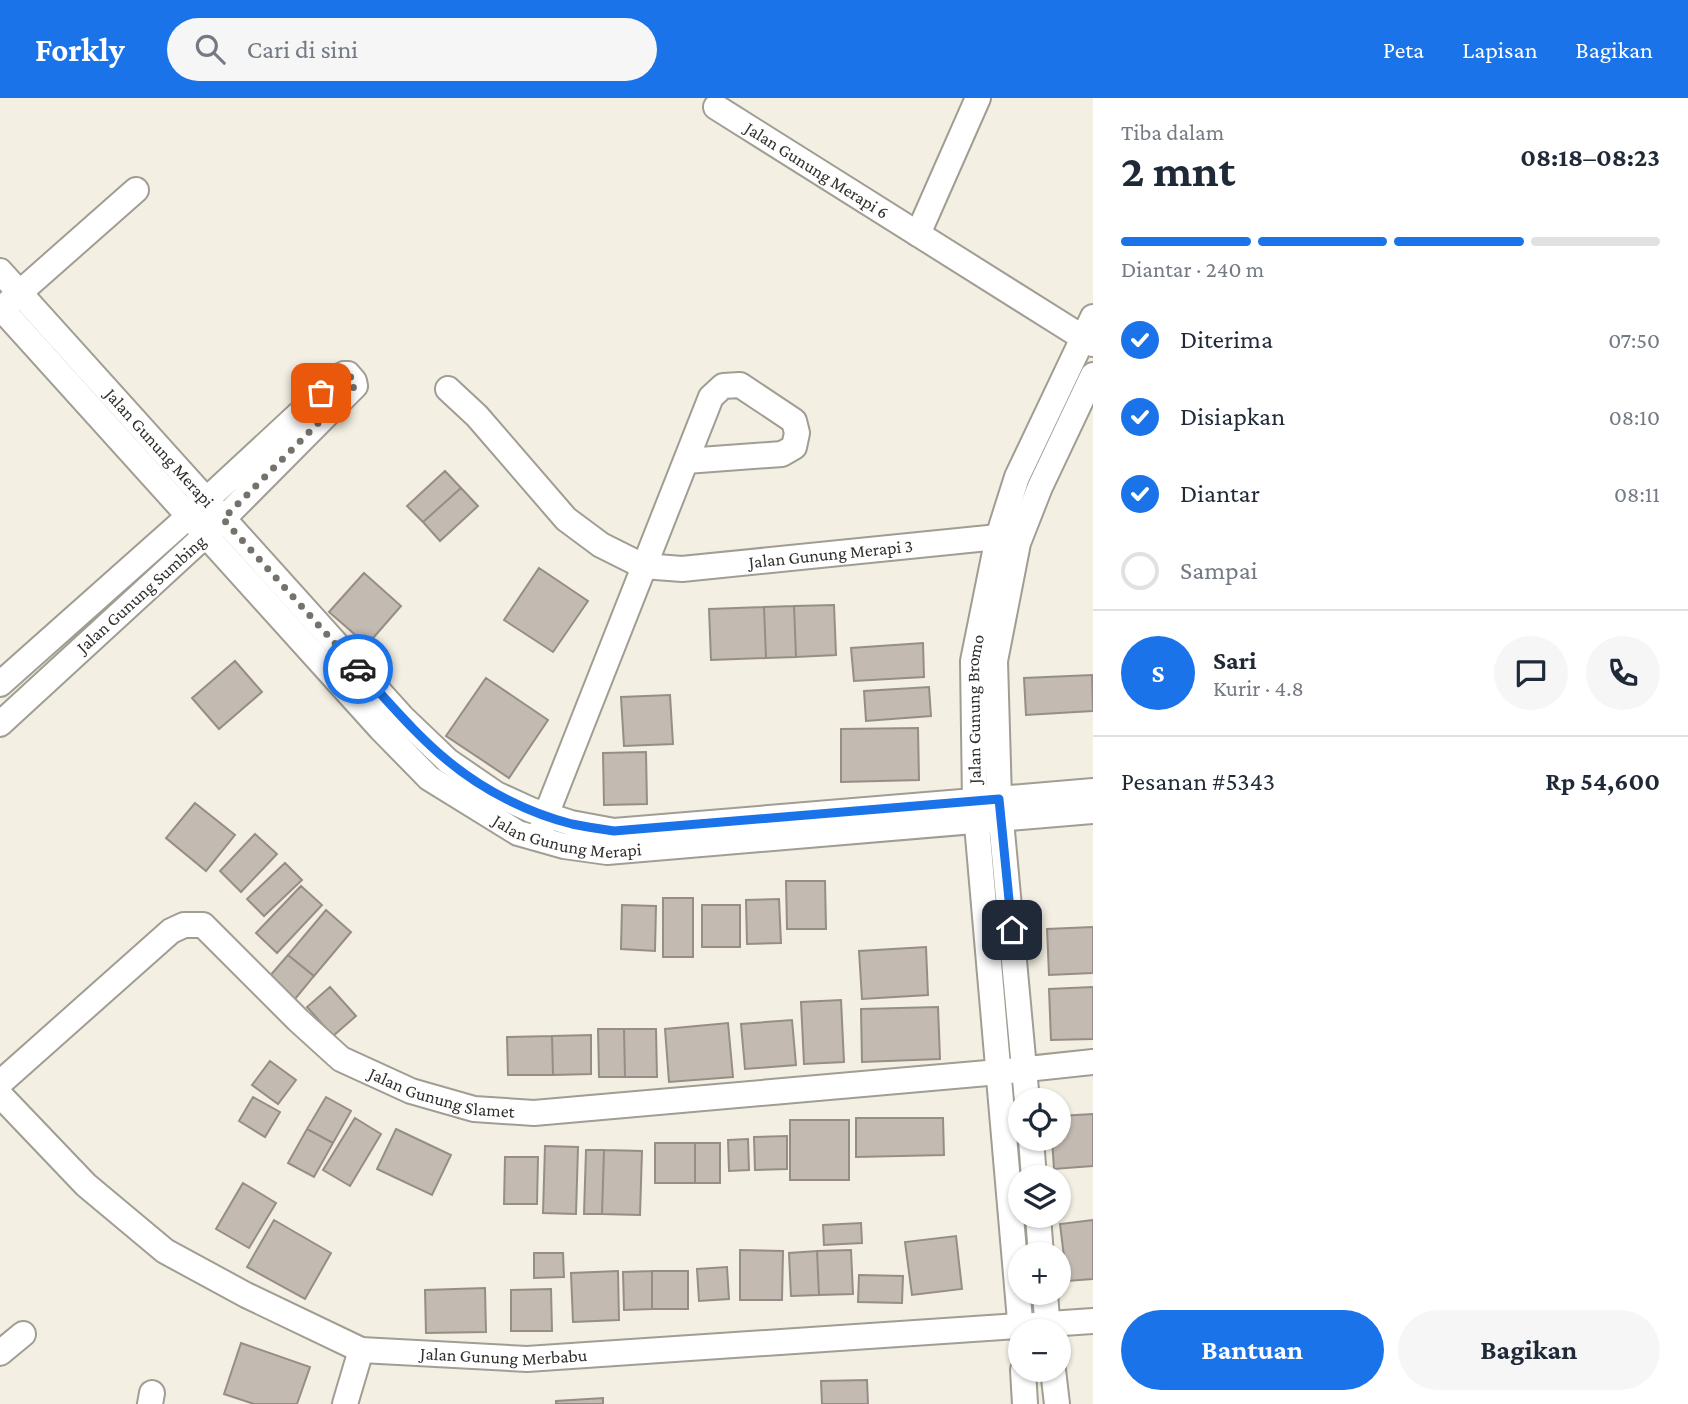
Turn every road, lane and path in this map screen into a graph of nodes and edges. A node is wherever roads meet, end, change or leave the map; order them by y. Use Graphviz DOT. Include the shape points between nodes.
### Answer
graph roads {
  1 [pos="978,98"];
  2 [pos="716,107"];
  3 [pos="136,190"];
  4 [pos="918,234"];
  5 [pos="0,271"];
  6 [pos="5,305"];
  7 [pos="1090,333"];
  8 [pos="1093,376"];
  9 [pos="448,389"];
  10 [pos="686,461"];
  11 [pos="197,508"];
  12 [pos="215,527"];
  13 [pos="1008,540"];
  14 [pos="643,566"];
  15 [pos="0,684"];
  16 [pos="0,723"];
  17 [pos="1093,791"];
  18 [pos="988,810"];
  19 [pos="1093,811"];
  20 [pos="546,815"];
  21 [pos="539,839"];
  22 [pos="1093,1062"];
  23 [pos="1024,1069"];
  24 [pos="999,1072"];
  25 [pos="0,1083"];
  26 [pos="1026,1088"];
  27 [pos="0,1095"];
  28 [pos="1020,1319"];
  29 [pos="1093,1321"];
  30 [pos="1071,1324"];
  31 [pos="1008,1330"];
  32 [pos="23,1334"];
  33 [pos="361,1350"];
  34 [pos="0,1353"];
  35 [pos="1024,1382"];
  36 [pos="1054,1382"];
  37 [pos="345,1404"];
  38 [pos="1025,1404"];
  39 [pos="1057,1404"];
  1 -- 4 [label="street"];
  2 -- 4 [label="street, Jalan Gunung Merapi 6"];
  3 -- 6 [label="street"];
  4 -- 7 [label="street, Jalan Gunung Merapi 6"];
  5 -- 6 [label="street, Jalan Gunung Merapi"];
  6 -- 11 [label="street, Jalan Gunung Merapi"];
  7 -- 13 [label="street, Jalan Gunung Bromo" via="1017,477"];
  8 -- 13 [label="street, Jalan Gunung Bromo" via="1040,487"];
  9 -- 14 [label="street, Jalan Gunung Merapi 3" via="566,519 601,545"];
  10 -- 14 [label="street"];
  11 -- 12 [label="street, Jalan Gunung Merapi"];
  11 -- 12 [label="street, Jalan Gunung Sumbing" via="340,376 348,374 355,386"];
  11 -- 15 [label="street, Jalan Gunung Sumbing"];
  12 -- 16 [label="street, Jalan Gunung Sumbing"];
  12 -- 20 [label="street, Jalan Gunung Merapi" via="448,761 496,794"];
  12 -- 21 [label="street, Jalan Gunung Merapi" via="382,729 429,778 518,833"];
  13 -- 14 [label="street, Jalan Gunung Merapi 3" via="682,569"];
  13 -- 18 [label="street, Jalan Gunung Bromo" via="995,661"];
  14 -- 20 [label="street"];
  17 -- 18 [label="street"];
  18 -- 19 [label="street"];
  18 -- 20 [label="street, Jalan Gunung Merapi" via="614,831"];
  18 -- 21 [label="street, Jalan Gunung Merapi" via="607,852"];
  18 -- 23 [label="street, Jalan Gunung Bromo"];
  18 -- 24 [label="street, Jalan Gunung Bromo"];
  20 -- 21 [label="street"];
  22 -- 23 [label="street, Jalan Gunung Slamet"];
  23 -- 24 [label="street, Jalan Gunung Slamet"];
  23 -- 26 [label="street, Jalan Gunung Bromo"];
  24 -- 25 [label="street, Jalan Gunung Slamet" via="534,1113 474,1109 411,1091 341,1059 203,925 184,925 171,930"];
  24 -- 28 [label="street, Jalan Gunung Bromo"];
  27 -- 33 [label="street, Jalan Gunung Merbabu" via="86,1185 165,1251"];
  29 -- 30 [label="street, Jalan Gunung Merbabu"];
  31 -- 33 [label="street, Jalan Gunung Merbabu" via="527,1359"];
  32 -- 34 [label="street"];
  33 -- 37 [label="street"];
  35 -- 38 [label="street"];
  36 -- 39 [label="street"];
}
